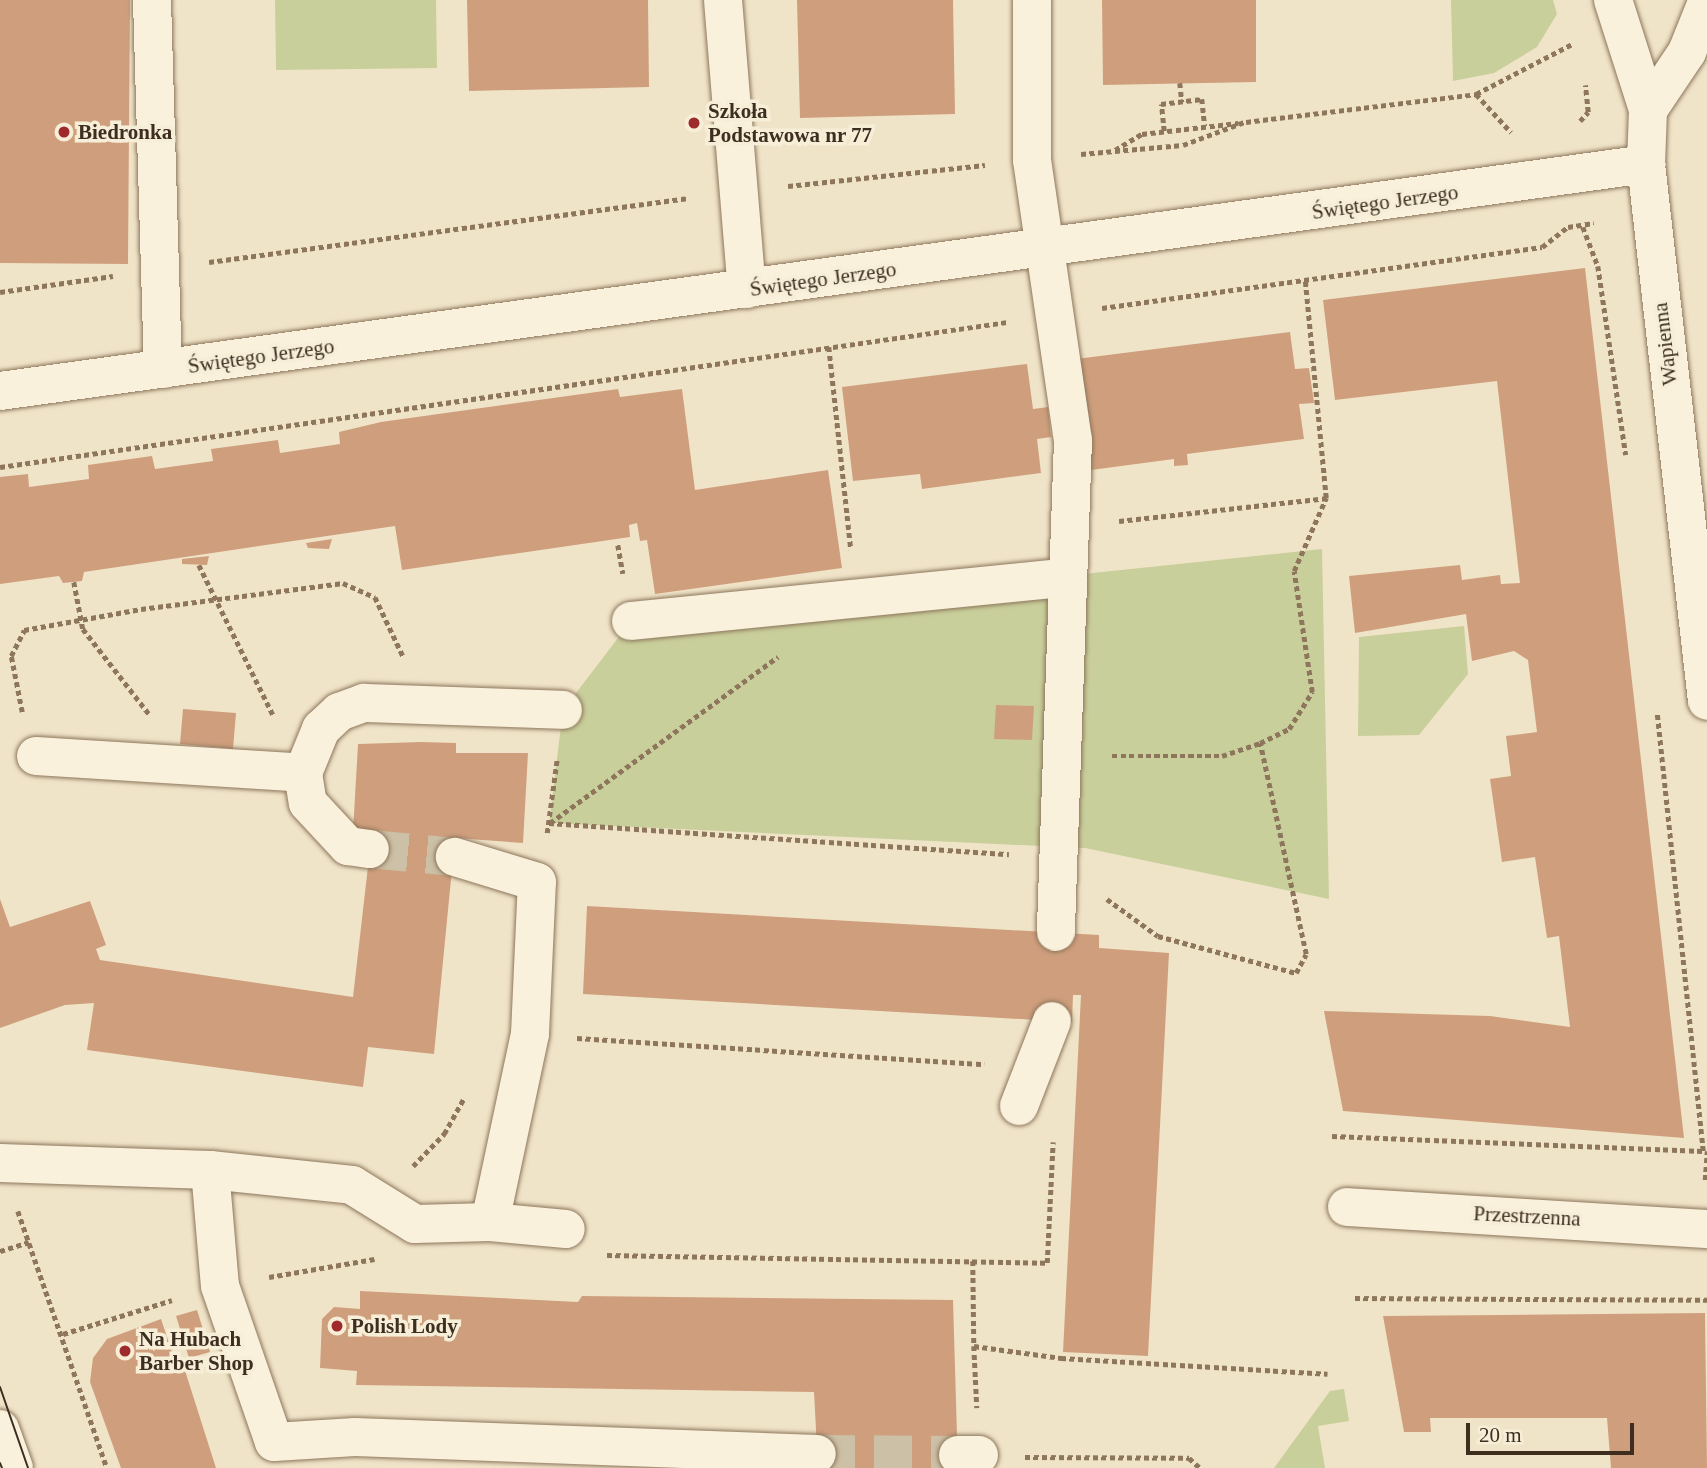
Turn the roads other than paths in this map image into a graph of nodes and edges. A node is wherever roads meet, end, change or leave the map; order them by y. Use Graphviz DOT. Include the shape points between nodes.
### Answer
graph roads {
  1 [pos="152,0"];
  2 [pos="723,0"];
  3 [pos="1032,0"];
  4 [pos="1613,0"];
  5 [pos="1707,2"];
  6 [pos="1697,55"];
  7 [pos="1648,110"];
  8 [pos="1646,164"];
  9 [pos="1042,250"];
  10 [pos="747,289"];
  11 [pos="163,369"];
  12 [pos="0,391"];
  13 [pos="1068,577"];
  14 [pos="1702,602"];
  15 [pos="631,621"];
  16 [pos="1707,701"];
  17 [pos="564,710"];
  18 [pos="36,756"];
  19 [pos="294,772"];
  20 [pos="370,849"];
  21 [pos="454,857"];
  22 [pos="1056,932"];
  23 [pos="1052,1021"];
  24 [pos="1019,1106"];
  25 [pos="0,1163"];
  26 [pos="210,1170"];
  27 [pos="1347,1206"];
  28 [pos="490,1222"];
  29 [pos="1707,1229"];
  30 [pos="578,1242"];
  31 [pos="0,1429"];
  32 [pos="817,1454"];
  33 [pos="14,1468"];
  1 -- 11 [label="street" via="156,269"];
  2 -- 10 [label="street"];
  3 -- 9 [label="street" via="1032,160"];
  4 -- 7 [label="street"];
  5 -- 6 [label="street"];
  6 -- 7 [label="street"];
  7 -- 8 [label="street, Wapienna"];
  8 -- 9 [label="street, Świętego Jerzego"];
  8 -- 14 [label="street, Wapienna"];
  9 -- 10 [label="street, Świętego Jerzego"];
  9 -- 13 [label="street" via="1073,440"];
  10 -- 11 [label="street, Świętego Jerzego"];
  11 -- 12 [label="street, Świętego Jerzego"];
  13 -- 15 [label="street"];
  13 -- 22 [label="street"];
  14 -- 16 [label="street, Wapienna"];
  17 -- 19 [label="street" via="364,704 339,712"];
  18 -- 19 [label="street"];
  19 -- 20 [label="street" via="307,803 348,846"];
  21 -- 28 [label="street" via="537,882 530,1034"];
  23 -- 24 [label="street" via="1038,1069"];
  25 -- 26 [label="street"];
  26 -- 28 [label="street" via="352,1185 415,1224"];
  26 -- 32 [label="street" via="220,1286 274,1442 355,1437"];
  27 -- 29 [label="street, Przestrzenna"];
  28 -- 30 [label="street"];
  31 -- 33 [label="street"];
}
